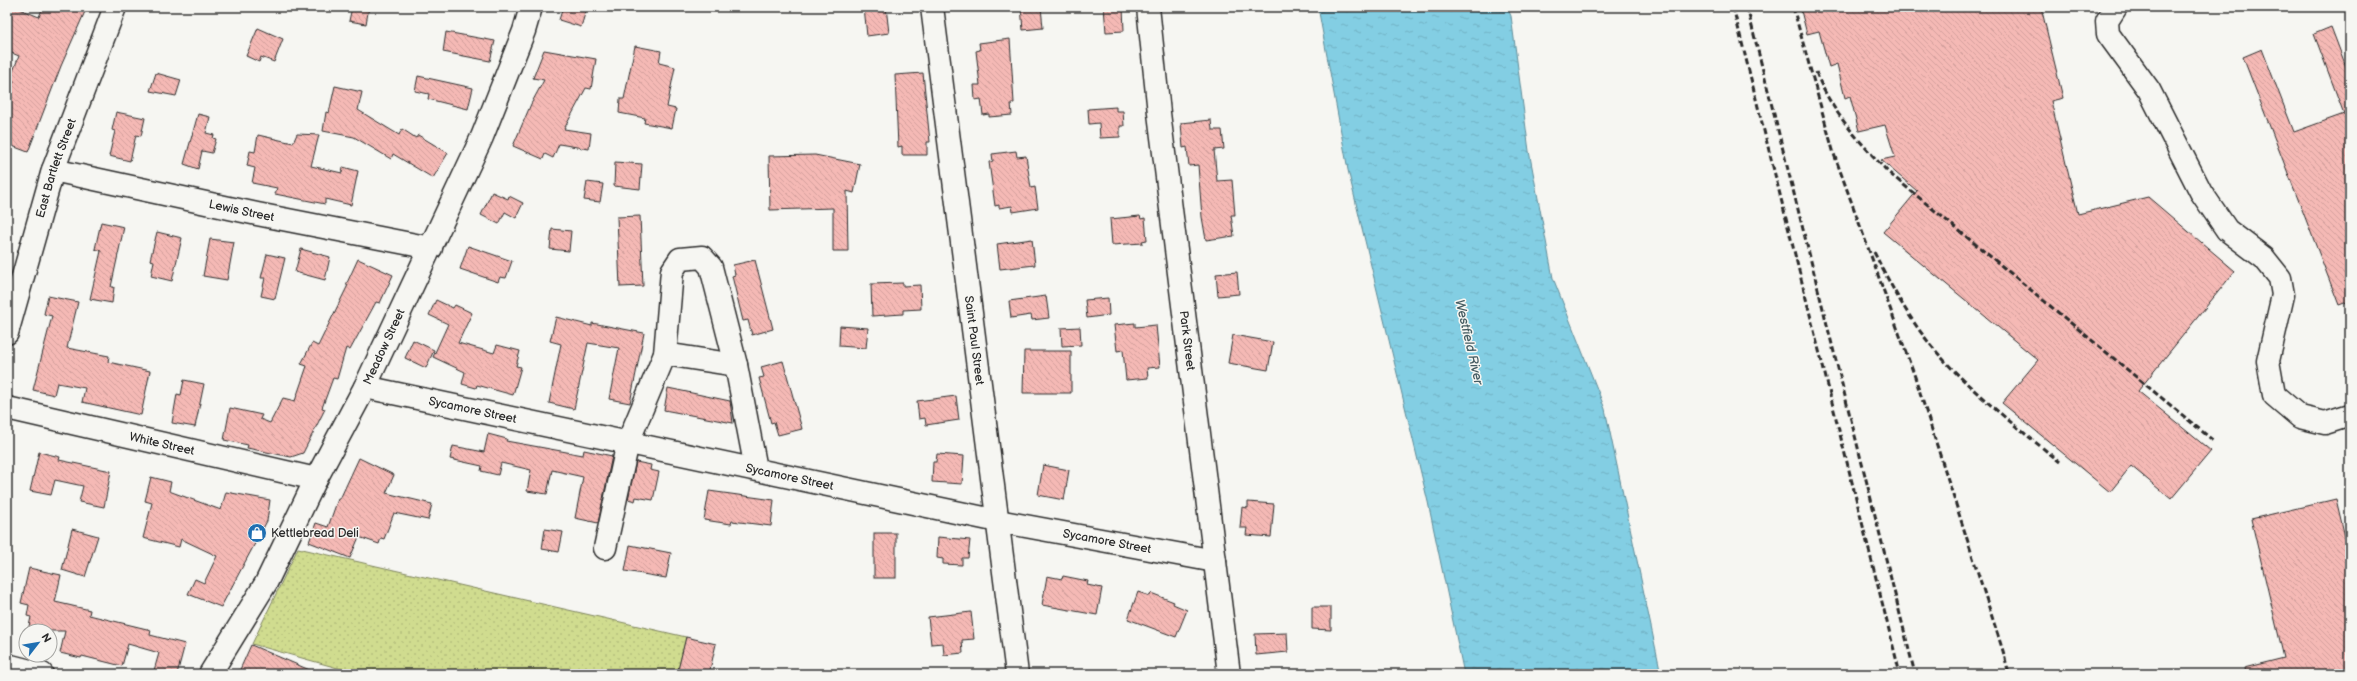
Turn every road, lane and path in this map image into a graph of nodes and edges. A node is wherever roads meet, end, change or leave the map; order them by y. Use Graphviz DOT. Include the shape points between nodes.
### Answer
graph roads {
  1 [pos="115,7"];
  2 [pos="531,7"];
  3 [pos="932,7"];
  4 [pos="1148,7"];
  5 [pos="2116,7"];
  6 [pos="53,170"];
  7 [pos="431,248"];
  8 [pos="7,333"];
  9 [pos="665,354"];
  10 [pos="736,365"];
  11 [pos="365,387"];
  12 [pos="7,408"];
  13 [pos="2350,415"];
  14 [pos="628,442"];
  15 [pos="756,469"];
  16 [pos="316,479"];
  17 [pos="998,522"];
  18 [pos="605,548"];
  19 [pos="1215,561"];
  20 [pos="7,665"];
  21 [pos="36,673"];
  22 [pos="210,674"];
  23 [pos="1017,674"];
  24 [pos="1229,674"];
  1 -- 6 [label="street, East Bartlett Street"];
  2 -- 7 [label="street, Meadow Street" via="482,137"];
  3 -- 17 [label="street, Saint Paul Street"];
  4 -- 19 [label="street, Park Street" via="1158,113"];
  5 -- 13 [label="street" via="2107,21 2108,34 2150,90 2201,192 2227,230 2264,258 2280,278 2283,295 2268,361 2274,395 2300,417 2325,423"];
  6 -- 7 [label="street, Lewis Street"];
  6 -- 8 [label="street, East Bartlett Street"];
  7 -- 11 [label="street, Meadow Street"];
  9 -- 10 [label="street"];
  9 -- 10 [label="street" via="672,271 680,259 702,257 711,267"];
  9 -- 14 [label="street"];
  10 -- 15 [label="street"];
  11 -- 14 [label="street, Sycamore Street"];
  11 -- 16 [label="street, Meadow Street"];
  12 -- 16 [label="street, White Street"];
  14 -- 15 [label="street, Sycamore Street"];
  14 -- 18 [label="street"];
  15 -- 17 [label="street, Sycamore Street"];
  16 -- 22 [label="street, Meadow Street" via="266,583"];
  17 -- 19 [label="street, Sycamore Street"];
  17 -- 23 [label="street, Saint Paul Street"];
  19 -- 24 [label="street, Park Street"];
  20 -- 21 [label="street"];
}
